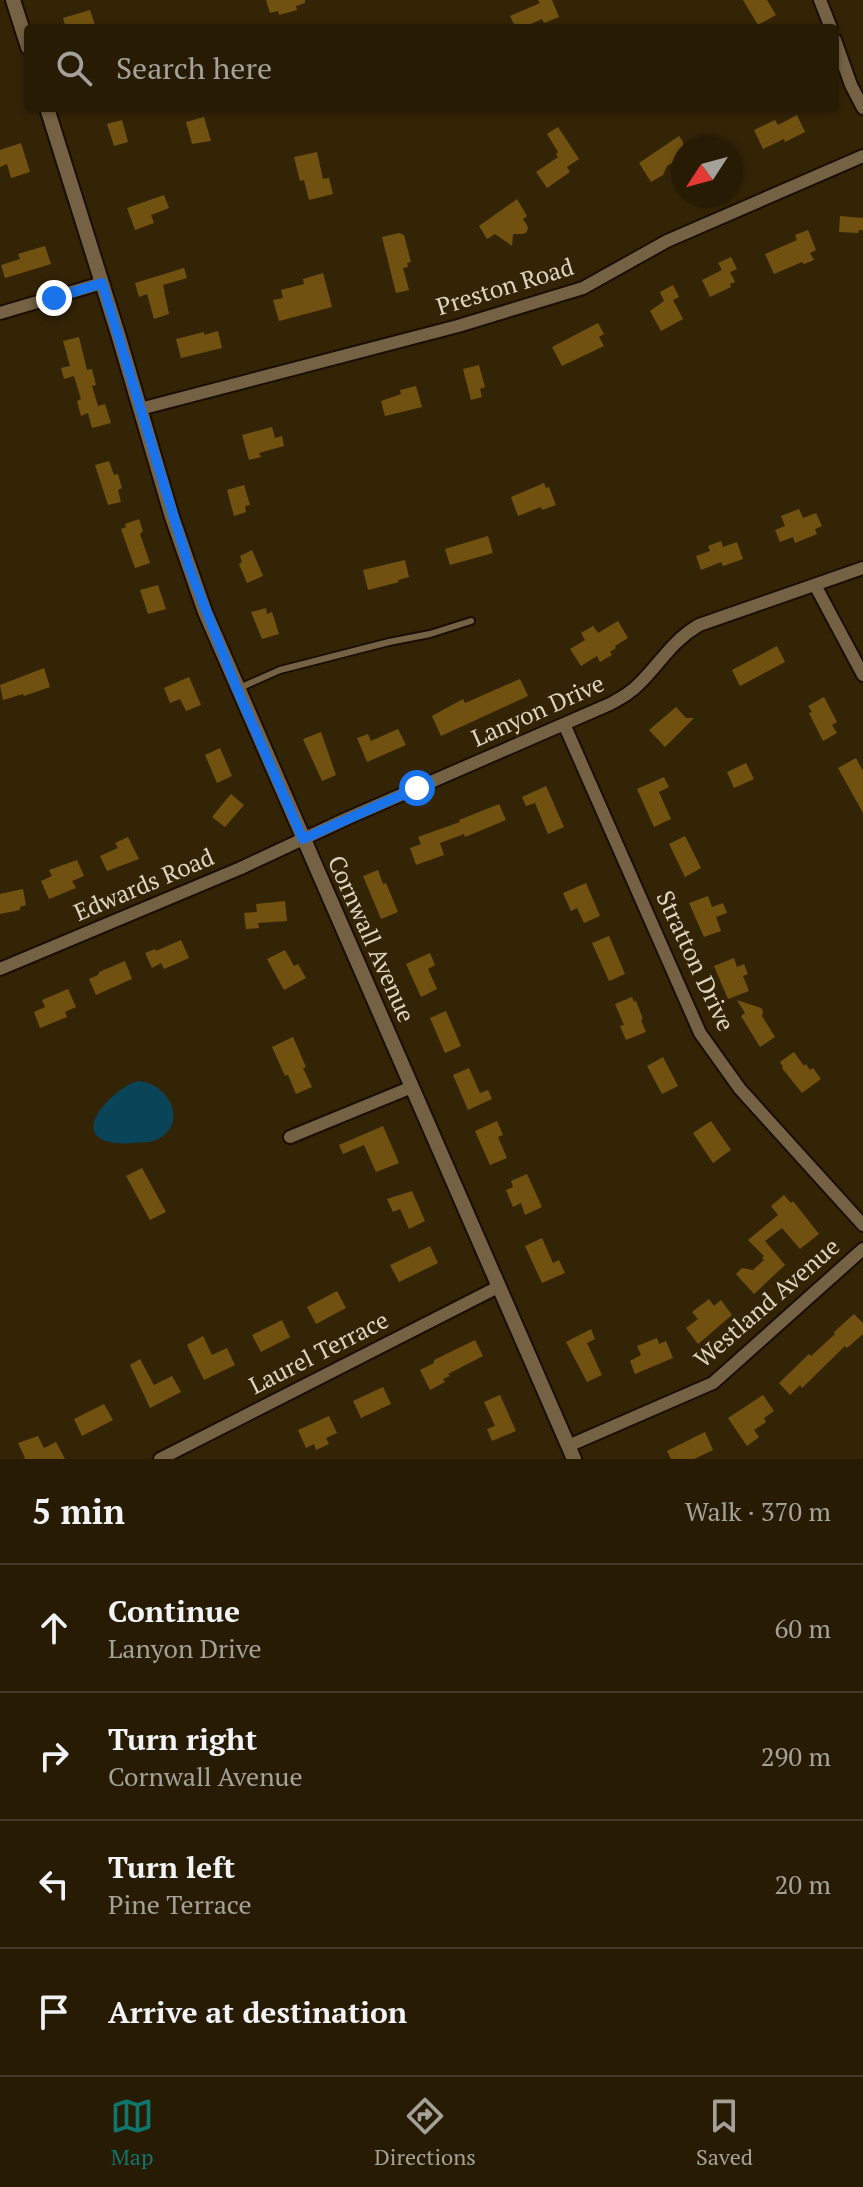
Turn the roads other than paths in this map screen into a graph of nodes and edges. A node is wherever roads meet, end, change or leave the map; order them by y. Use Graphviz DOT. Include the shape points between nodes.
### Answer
graph roads {
  1 [pos="13,0"];
  2 [pos="820,0"];
  3 [pos="829,24"];
  4 [pos="24,34"];
  5 [pos="839,51"];
  6 [pos="863,108"];
  7 [pos="48,112"];
  8 [pos="863,156"];
  9 [pos="102,283"];
  10 [pos="0,313"];
  11 [pos="140,409"];
  12 [pos="863,568"];
  13 [pos="815,585"];
  14 [pos="471,621"];
  15 [pos="863,675"];
  16 [pos="237,689"];
  17 [pos="564,724"];
  18 [pos="303,839"];
  19 [pos="0,969"];
  20 [pos="412,1087"];
  21 [pos="290,1137"];
  22 [pos="863,1225"];
  23 [pos="863,1249"];
  24 [pos="498,1287"];
  25 [pos="571,1453"];
  26 [pos="160,1459"];
  1 -- 4 [label="street"];
  2 -- 3 [label="street"];
  5 -- 6 [label="street"];
  7 -- 9 [label="street, Cornwall Avenue"];
  8 -- 11 [label="street, Preston Road" via="667,241 583,288"];
  9 -- 10 [label="street"];
  9 -- 11 [label="street, Cornwall Avenue"];
  11 -- 16 [label="street, Cornwall Avenue" via="190,570"];
  12 -- 13 [label="street, Lanyon Drive"];
  13 -- 15 [label="street"];
  13 -- 17 [label="street, Lanyon Drive" via="691,629 626,695"];
  14 -- 16 [label="lane" via="280,670"];
  16 -- 18 [label="street, Cornwall Avenue"];
  17 -- 18 [label="street, Lanyon Drive"];
  17 -- 22 [label="street, Stratton Drive" via="700,1033 740,1089"];
  18 -- 19 [label="street, Edwards Road"];
  18 -- 20 [label="street, Cornwall Avenue"];
  20 -- 21 [label="street"];
  20 -- 24 [label="street, Cornwall Avenue"];
  23 -- 25 [label="street, Westland Avenue" via="713,1383"];
  24 -- 25 [label="street, Cornwall Avenue"];
  24 -- 26 [label="street, Laurel Terrace"];
}
